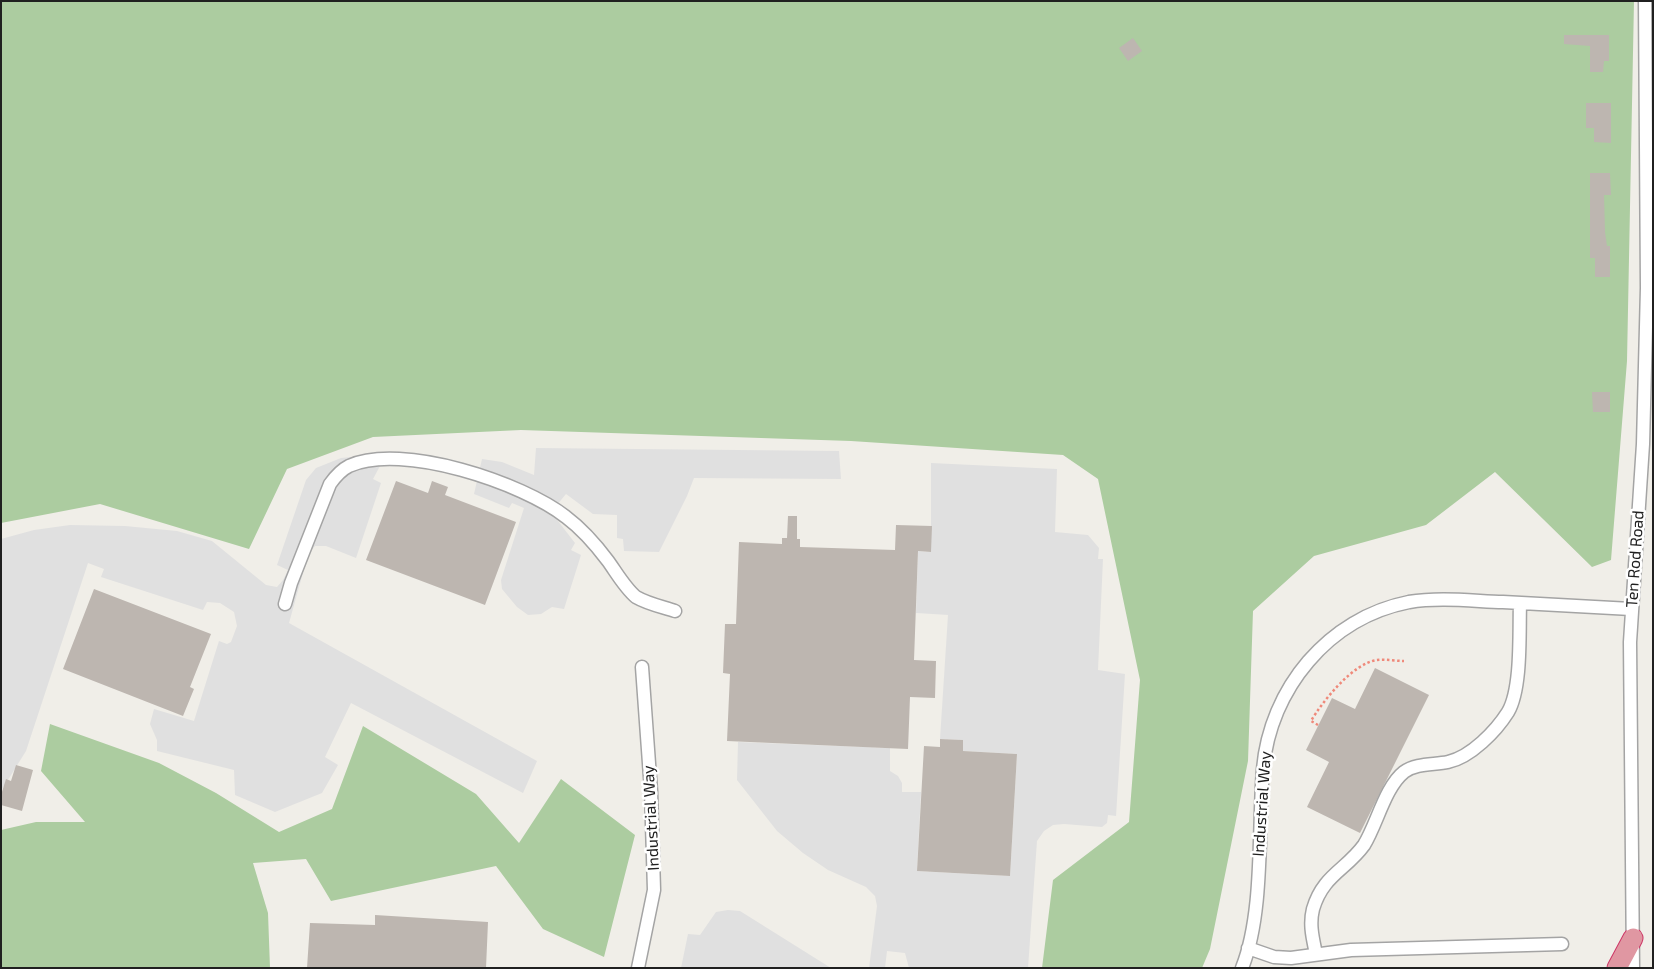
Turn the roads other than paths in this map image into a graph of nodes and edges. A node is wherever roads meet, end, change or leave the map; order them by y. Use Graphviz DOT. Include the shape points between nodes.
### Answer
graph roads {
  1 [pos="1646,1"];
  2 [pos="1649,379"];
  3 [pos="1520,603"];
  4 [pos="285,604"];
  5 [pos="1631,609"];
  6 [pos="675,612"];
  7 [pos="642,668"];
  8 [pos="1633,938"];
  9 [pos="1562,944"];
  10 [pos="1248,948"];
  11 [pos="1316,954"];
  12 [pos="638,968"];
  13 [pos="1242,968"];
  14 [pos="1617,968"];
  15 [pos="1633,968"];
  1 -- 2 [label="street, Ten Rod Road"];
  2 -- 5 [label="street, Ten Rod Road"];
  3 -- 5 [label="street, Industrial Way"];
  3 -- 10 [label="street, Industrial Way" via="1409,602 1388,608 1344,629 1306,662 1272,720 1267,741 1255,907"];
  3 -- 11 [label="street" via="1516,688 1508,712 1478,745 1462,757 1415,767 1398,777 1364,844 1333,874 1319,895 1312,921"];
  4 -- 6 [label="street" via="330,484 350,466 388,460 420,462 484,476 523,492 573,523 601,552 634,595"];
  5 -- 8 [label="street, Ten Rod Road"];
  7 -- 12 [label="street, Industrial Way" via="654,890"];
  8 -- 14 [label="highway"];
  8 -- 15 [label="street, Ten Rod Road"];
  9 -- 11 [label="street" via="1351,950"];
  10 -- 11 [label="street" via="1284,958"];
  10 -- 13 [label="street, Industrial Way"];
}
